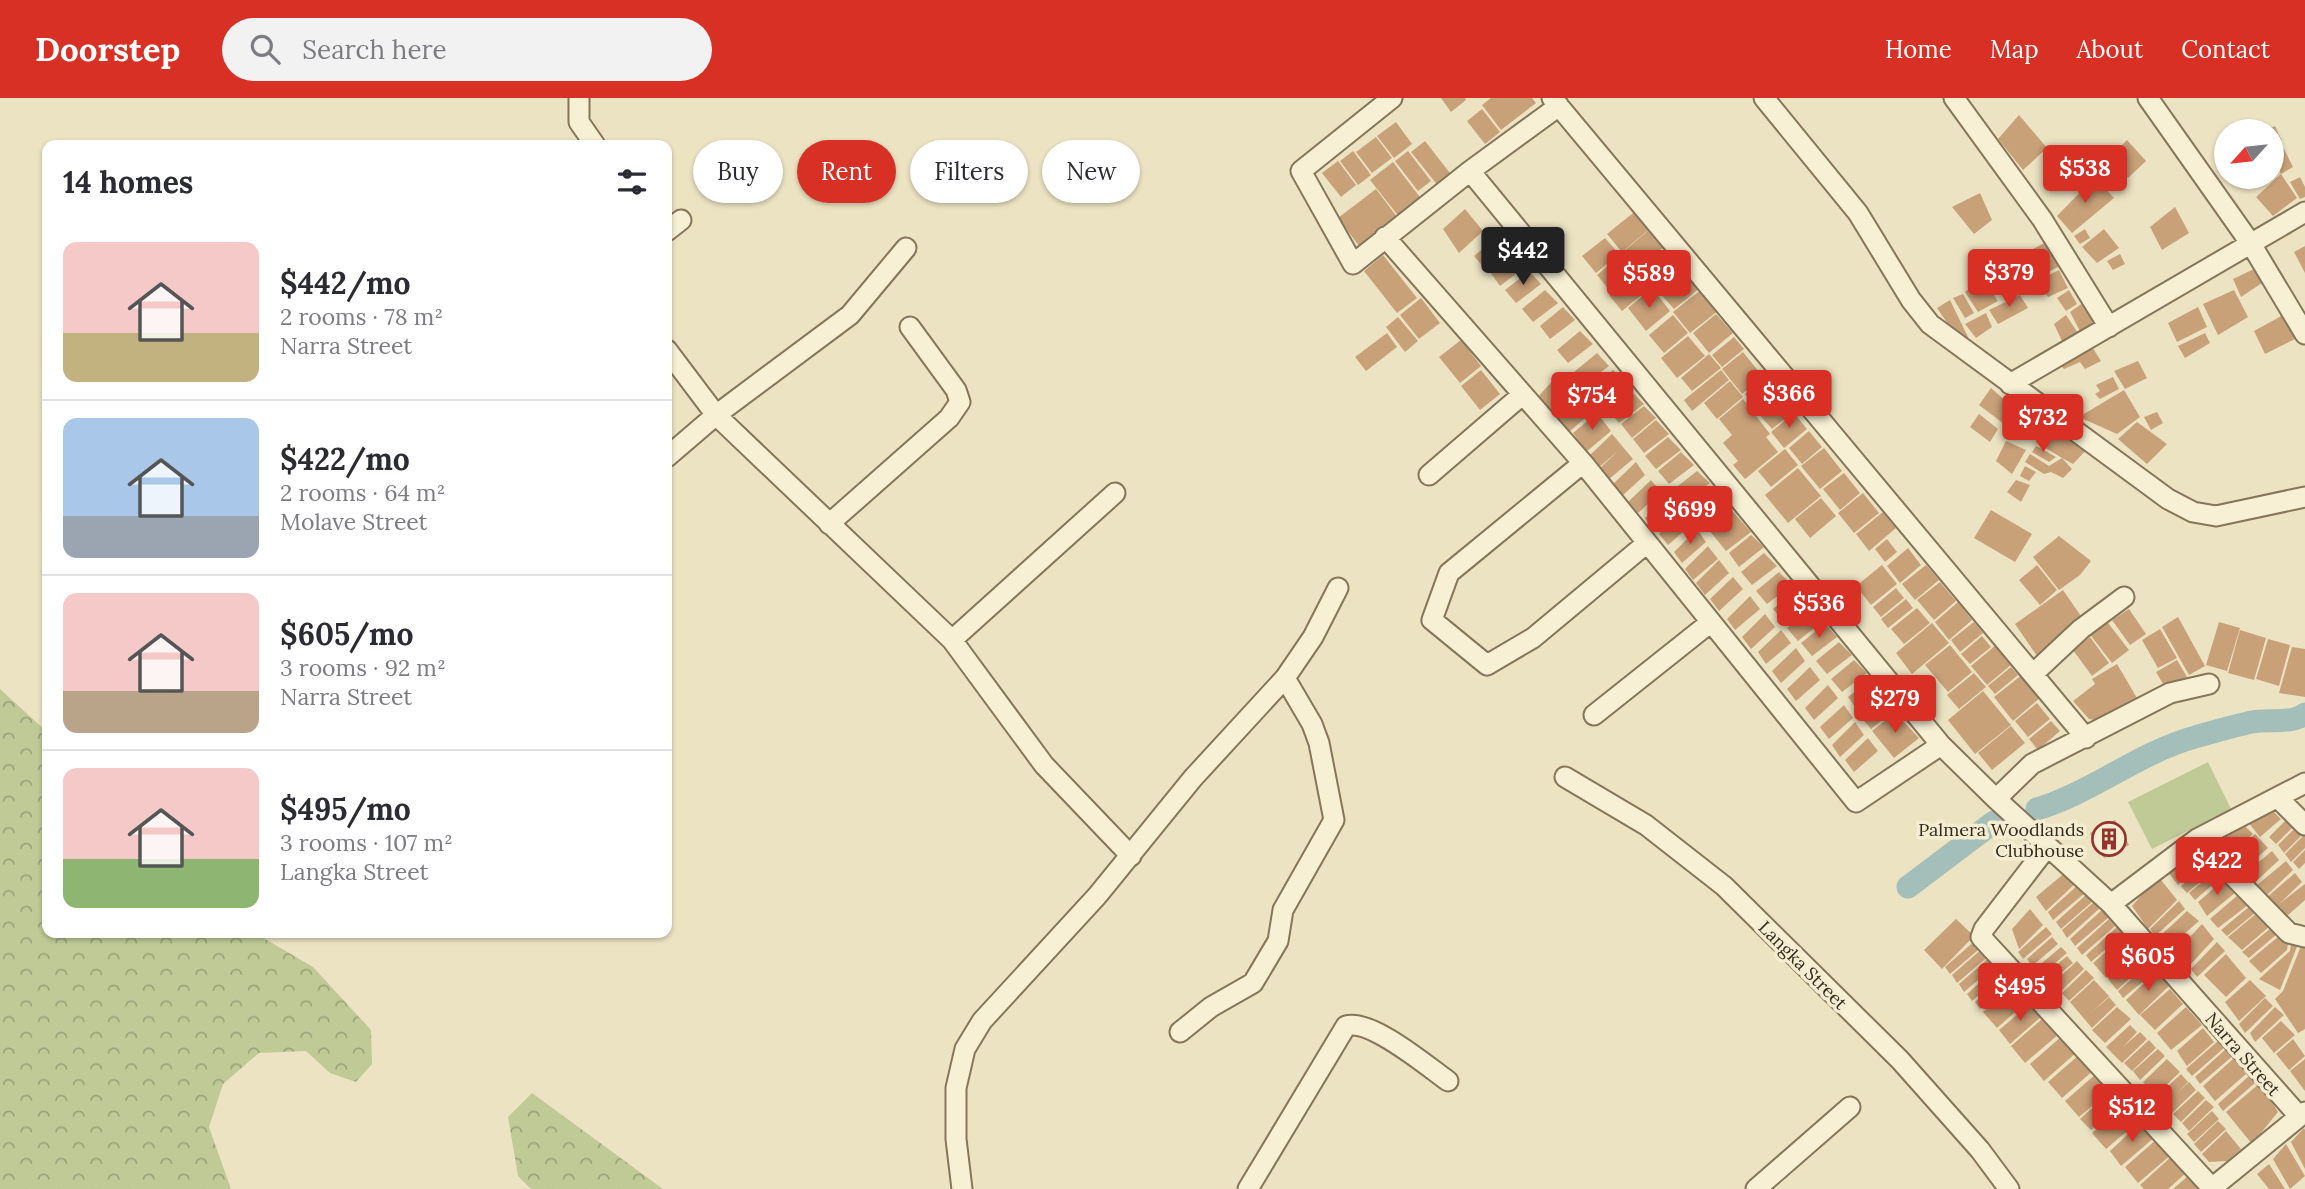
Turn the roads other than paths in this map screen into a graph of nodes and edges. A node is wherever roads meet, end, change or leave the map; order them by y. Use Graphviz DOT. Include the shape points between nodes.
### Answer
graph roads {
  1 [pos="579,98"];
  2 [pos="1392,98"];
  3 [pos="1764,98"];
  4 [pos="1954,98"];
  5 [pos="2148,98"];
  6 [pos="1555,102"];
  7 [pos="592,140"];
  8 [pos="1469,171"];
  9 [pos="2305,212"];
  10 [pos="1385,237"];
  11 [pos="2251,244"];
  12 [pos="906,248"];
  13 [pos="910,327"];
  14 [pos="2109,327"];
  15 [pos="2305,334"];
  16 [pos="672,357"];
  17 [pos="2010,384"];
  18 [pos="1522,395"];
  19 [pos="716,415"];
  20 [pos="672,453"];
  21 [pos="1583,463"];
  22 [pos="1429,475"];
  23 [pos="1115,493"];
  24 [pos="2305,497"];
  25 [pos="829,524"];
  26 [pos="1647,543"];
  27 [pos="1338,588"];
  28 [pos="2124,597"];
  29 [pos="1711,622"];
  30 [pos="953,640"];
  31 [pos="2034,673"];
  32 [pos="1285,678"];
  33 [pos="2209,684"];
  34 [pos="1594,715"];
  35 [pos="2086,737"];
  36 [pos="1941,745"];
  37 [pos="1565,777"];
  38 [pos="2305,783"];
  39 [pos="2278,798"];
  40 [pos="1996,799"];
  41 [pos="2305,825"];
  42 [pos="2197,839"];
  43 [pos="2047,847"];
  44 [pos="1131,856"];
  45 [pos="2112,904"];
  46 [pos="2305,937"];
  47 [pos="1180,1032"];
  48 [pos="1448,1081"];
  49 [pos="1850,1107"];
  50 [pos="2302,1114"];
  51 [pos="2213,1188"];
  52 [pos="962,1189"];
  53 [pos="1248,1189"];
  54 [pos="1756,1189"];
  55 [pos="2009,1189"];
  1 -- 7 [label="street" via="579,122"];
  2 -- 10 [label="street" via="1301,171 1353,264"];
  3 -- 17 [label="street" via="1857,213 1910,300 1930,324"];
  4 -- 14 [label="street" via="2042,219"];
  5 -- 11 [label="street"];
  6 -- 8 [label="street"];
  6 -- 31 [label="street"];
  8 -- 10 [label="street"];
  8 -- 36 [label="street, Narra Street"];
  9 -- 11 [label="street"];
  10 -- 18 [label="street"];
  11 -- 14 [label="street"];
  11 -- 15 [label="street"];
  12 -- 19 [label="street" via="850,315"];
  13 -- 25 [label="street" via="960,402 949,418"];
  14 -- 17 [label="street"];
  16 -- 19 [label="street"];
  17 -- 24 [label="street" via="2168,499 2193,512 2216,516"];
  18 -- 21 [label="street"];
  18 -- 22 [label="street"];
  19 -- 20 [label="street"];
  19 -- 25 [label="street"];
  21 -- 26 [label="street"];
  21 -- 26 [label="street" via="1449,573 1432,620 1487,665 1533,638"];
  23 -- 30 [label="street"];
  25 -- 30 [label="street"];
  26 -- 29 [label="street"];
  27 -- 32 [label="street"];
  28 -- 31 [label="street"];
  29 -- 34 [label="street"];
  29 -- 36 [label="street" via="1856,802"];
  30 -- 44 [label="street" via="1044,765"];
  31 -- 35 [label="street"];
  32 -- 44 [label="street" via="1193,778"];
  32 -- 47 [label="street" via="1320,743 1334,820 1283,909 1278,941 1253,983"];
  33 -- 35 [label="street" via="2170,693"];
  35 -- 40 [label="street" via="2032,764"];
  36 -- 40 [label="street, Narra Street"];
  37 -- 55 [label="street, Langka Street" via="1646,825 1724,886 1900,1060"];
  38 -- 39 [label="street"];
  39 -- 41 [label="street"];
  39 -- 42 [label="street"];
  40 -- 43 [label="street, Narra Street"];
  42 -- 45 [label="street"];
  42 -- 46 [label="street" via="2289,933"];
  43 -- 45 [label="street, Narra Street"];
  43 -- 51 [label="street" via="1981,937"];
  44 -- 52 [label="street" via="1003,996 965,1049 956,1088"];
  45 -- 50 [label="street, Narra Street"];
  48 -- 53 [label="street" via="1369,1027 1346,1026"];
  49 -- 54 [label="street"];
  50 -- 51 [label="street"];
}
